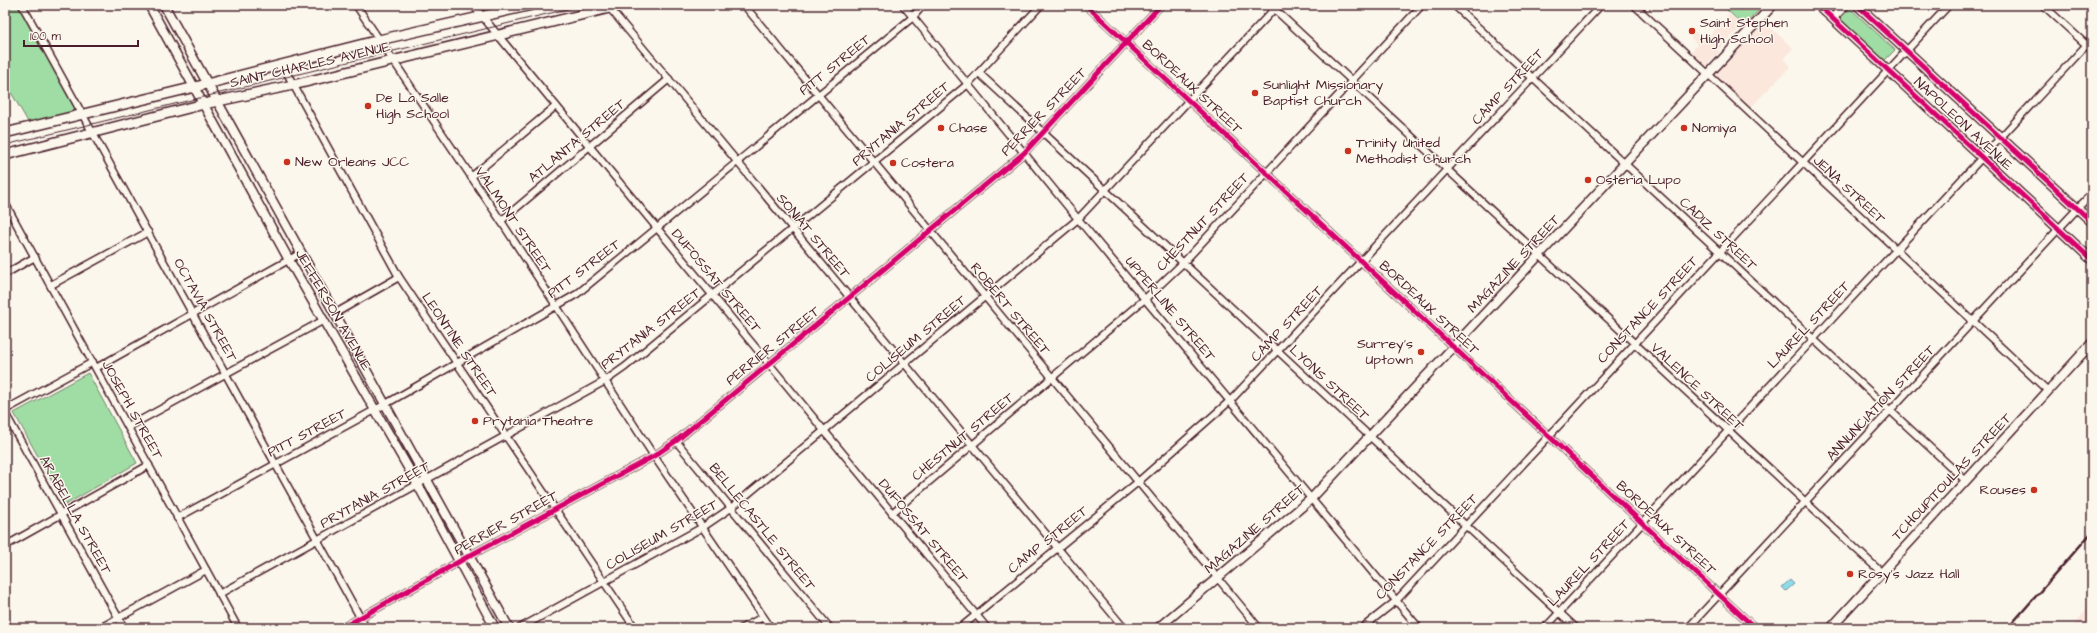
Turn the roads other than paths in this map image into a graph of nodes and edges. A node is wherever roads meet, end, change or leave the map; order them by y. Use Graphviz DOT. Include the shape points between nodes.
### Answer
graph roads {
  1 [pos="22,5"];
  2 [pos="149,5"];
  3 [pos="164,5"];
  4 [pos="356,5"];
  5 [pos="473,5"];
  6 [pos="532,5"];
  7 [pos="622,5"];
  8 [pos="744,5"];
  9 [pos="903,5"];
  10 [pos="924,5"];
  11 [pos="1041,5"];
  12 [pos="1086,5"];
  13 [pos="1161,5"];
  14 [pos="1422,5"];
  15 [pos="1454,5"];
  16 [pos="1601,5"];
  17 [pos="1634,5"];
  18 [pos="1773,5"];
  19 [pos="1818,5"];
  20 [pos="1845,5"];
  21 [pos="1857,5"];
  22 [pos="1949,5"];
  23 [pos="2043,5"];
  24 [pos="609,6"];
  25 [pos="1274,6"];
  26 [pos="482,16"];
  27 [pos="913,17"];
  28 [pos="1833,18"];
  29 [pos="499,36"];
  30 [pos="2092,39"];
  31 [pos="379,40"];
  32 [pos="1126,42"];
  33 [pos="2086,45"];
  34 [pos="2092,50"];
  35 [pos="1906,51"];
  36 [pos="392,61"];
  37 [pos="282,64"];
  38 [pos="1888,70"];
  39 [pos="979,73"];
  40 [pos="1708,74"];
  41 [pos="1533,78"];
  42 [pos="669,79"];
  43 [pos="1352,81"];
  44 [pos="208,84"];
  45 [pos="968,84"];
  46 [pos="293,85"];
  47 [pos="195,88"];
  48 [pos="816,95"];
  49 [pos="218,101"];
  50 [pos="1189,101"];
  51 [pos="204,104"];
  52 [pos="556,106"];
  53 [pos="82,114"];
  54 [pos="1043,132"];
  55 [pos="5,133"];
  56 [pos="92,134"];
  57 [pos="2000,138"];
  58 [pos="590,147"];
  59 [pos="1024,153"];
  60 [pos="5,156"];
  61 [pos="1982,158"];
  62 [pos="736,161"];
  63 [pos="873,163"];
  64 [pos="1802,163"];
  65 [pos="1625,164"];
  66 [pos="1447,170"];
  67 [pos="1266,173"];
  68 [pos="471,177"];
  69 [pos="1105,190"];
  70 [pos="2092,193"];
  71 [pos="5,203"];
  72 [pos="2078,209"];
  73 [pos="1078,219"];
  74 [pos="501,221"];
  75 [pos="2092,222"];
  76 [pos="657,228"];
  77 [pos="2059,229"];
  78 [pos="792,230"];
  79 [pos="930,231"];
  80 [pos="148,232"];
  81 [pos="1896,250"];
  82 [pos="1719,251"];
  83 [pos="301,253"];
  84 [pos="1539,256"];
  85 [pos="35,258"];
  86 [pos="289,260"];
  87 [pos="2092,260"];
  88 [pos="1362,261"];
  89 [pos="1183,263"];
  90 [pos="5,274"];
  91 [pos="399,277"];
  92 [pos="51,285"];
  93 [pos="713,296"];
  94 [pos="985,297"];
  95 [pos="850,298"];
  96 [pos="1146,298"];
  97 [pos="556,306"];
  98 [pos="193,313"];
  99 [pos="334,314"];
  100 [pos="324,320"];
  101 [pos="1973,322"];
  102 [pos="1813,338"];
  103 [pos="2092,343"];
  104 [pos="1634,344"];
  105 [pos="1453,347"];
  106 [pos="1278,352"];
  107 [pos="456,363"];
  108 [pos="769,364"];
  109 [pos="905,364"];
  110 [pos="94,365"];
  111 [pos="226,373"];
  112 [pos="1052,378"];
  113 [pos="605,381"];
  114 [pos="2048,391"];
  115 [pos="1231,400"];
  116 [pos="384,404"];
  117 [pos="376,409"];
  118 [pos="1890,410"];
  119 [pos="5,412"];
  120 [pos="128,428"];
  121 [pos="824,431"];
  122 [pos="1728,432"];
  123 [pos="505,436"];
  124 [pos="1548,436"];
  125 [pos="1370,437"];
  126 [pos="676,441"];
  127 [pos="972,445"];
  128 [pos="654,456"];
  129 [pos="276,463"];
  130 [pos="148,464"];
  131 [pos="427,480"];
  132 [pos="1966,481"];
  133 [pos="1138,482"];
  134 [pos="418,485"];
  135 [pos="1311,500"];
  136 [pos="1805,503"];
  137 [pos="731,508"];
  138 [pos="555,509"];
  139 [pos="892,513"];
  140 [pos="61,514"];
  141 [pos="177,518"];
  142 [pos="1643,524"];
  143 [pos="1465,525"];
  144 [pos="703,527"];
  145 [pos="319,540"];
  146 [pos="5,546"];
  147 [pos="1057,547"];
  148 [pos="469,556"];
  149 [pos="460,562"];
  150 [pos="206,570"];
  151 [pos="1882,573"];
  152 [pos="1218,578"];
  153 [pos="605,581"];
  154 [pos="219,594"];
  155 [pos="1719,594"];
  156 [pos="1396,600"];
  157 [pos="1559,612"];
  158 [pos="976,615"];
  159 [pos="763,617"];
  160 [pos="119,618"];
  161 [pos="360,618"];
  162 [pos="100,628"];
  163 [pos="124,628"];
  164 [pos="238,628"];
  165 [pos="342,628"];
  166 [pos="366,628"];
  167 [pos="495,628"];
  168 [pos="509,628"];
  169 [pos="520,628"];
  170 [pos="635,628"];
  171 [pos="742,628"];
  172 [pos="770,628"];
  173 [pos="830,628"];
  174 [pos="960,628"];
  175 [pos="987,628"];
  176 [pos="1124,628"];
  177 [pos="1158,628"];
  178 [pos="1259,628"];
  179 [pos="1362,628"];
  180 [pos="1419,628"];
  181 [pos="1545,628"];
  182 [pos="1576,628"];
  183 [pos="1688,628"];
  184 [pos="1755,628"];
  185 [pos="1831,628"];
  1 -- 53 [label="street, OCTAVIA STREET"];
  2 -- 47 [label="street, JEFFERSON AVENUE"];
  3 -- 44 [label="street, JEFFERSON AVENUE"];
  4 -- 31 [label="street, VALMONT STREET"];
  5 -- 26 [label="street, DUFOSSAT STREET"];
  6 -- 26 [label="main road, SAINT CHARLES AVENUE"];
  7 -- 24 [label="main road, SAINT CHARLES AVENUE"];
  8 -- 48 [label="street, ROBERT STREET"];
  9 -- 27 [label="street, UPPERLINE STREET"];
  10 -- 27 [label="street, PITT STREET"];
  11 -- 39 [label="street, PRYTANIA STREET"];
  12 -- 32 [label="street, BORDEAUX STREET"];
  13 -- 32 [label="street, PERRIER STREET"];
  14 -- 43 [label="street, CHESTNUT STREET"];
  15 -- 41 [label="street, CADIZ STREET"];
  16 -- 41 [label="street, CAMP STREET"];
  17 -- 40 [label="street, JENA STREET"];
  18 -- 40 [label="street, MAGAZINE STREET"];
  19 -- 28 [label="street, NAPOLEON AVENUE"];
  20 -- 28 [label="street"];
  21 -- 35 [label="street, NAPOLEON AVENUE"];
  22 -- 35 [label="street, CONSTANCE STREET"];
  23 -- 33 [label="street"];
  24 -- 29 [label="main road, SAINT CHARLES AVENUE"];
  24 -- 42 [label="street, SONIAT STREET"];
  25 -- 43 [label="street, VALENCE STREET"];
  25 -- 50 [label="street, COLISEUM STREET"];
  26 -- 29 [label="street, DUFOSSAT STREET"];
  26 -- 31 [label="main road, SAINT CHARLES AVENUE"];
  27 -- 45 [label="street, UPPERLINE STREET"];
  27 -- 48 [label="street, PITT STREET"];
  28 -- 38 [label="street, NAPOLEON AVENUE"];
  29 -- 36 [label="main road, SAINT CHARLES AVENUE"];
  29 -- 52 [label="street, DUFOSSAT STREET"];
  30 -- 33 [label="street, LAUREL STREET"];
  31 -- 36 [label="street, VALMONT STREET"];
  31 -- 37 [label="main road, SAINT CHARLES AVENUE"];
  32 -- 50 [label="street, BORDEAUX STREET"];
  32 -- 54 [label="street, PERRIER STREET"];
  33 -- 34 [label="street"];
  33 -- 57 [label="street, LAUREL STREET"];
  35 -- 38 [label="street, CONSTANCE STREET"];
  35 -- 57 [label="street, NAPOLEON AVENUE"];
  36 -- 46 [label="main road, SAINT CHARLES AVENUE"];
  36 -- 68 [label="street, VALMONT STREET"];
  37 -- 44 [label="main road, SAINT CHARLES AVENUE"];
  37 -- 46 [label="street, LEONTINE STREET"];
  38 -- 61 [label="street, NAPOLEON AVENUE"];
  38 -- 64 [label="street, CONSTANCE STREET"];
  39 -- 45 [label="street, PRYTANIA STREET"];
  39 -- 54 [label="street, LYONS STREET"];
  40 -- 64 [label="street, JENA STREET"];
  40 -- 65 [label="street, MAGAZINE STREET"];
  41 -- 65 [label="street, CADIZ STREET"];
  41 -- 66 [label="street, CAMP STREET"];
  42 -- 58 [label="street, ATLANTA STREET"];
  42 -- 62 [label="street, SONIAT STREET"];
  43 -- 66 [label="street, VALENCE STREET"];
  43 -- 67 [label="street, CHESTNUT STREET"];
  44 -- 47 [label="main road, SAINT CHARLES AVENUE"];
  44 -- 49 [label="street, JEFFERSON AVENUE"];
  45 -- 59 [label="street, UPPERLINE STREET"];
  45 -- 63 [label="street, PRYTANIA STREET"];
  46 -- 49 [label="main road, SAINT CHARLES AVENUE"];
  46 -- 91 [label="street, LEONTINE STREET"];
  47 -- 51 [label="street, JEFFERSON AVENUE"];
  47 -- 53 [label="main road, SAINT CHARLES AVENUE"];
  48 -- 62 [label="street, PITT STREET"];
  48 -- 63 [label="street, ROBERT STREET"];
  49 -- 51 [label="main road, SAINT CHARLES AVENUE"];
  49 -- 83 [label="street, JEFFERSON AVENUE"];
  50 -- 67 [label="street, BORDEAUX STREET"];
  50 -- 69 [label="street, COLISEUM STREET"];
  51 -- 56 [label="main road, SAINT CHARLES AVENUE"];
  51 -- 86 [label="street, JEFFERSON AVENUE"];
  52 -- 58 [label="street, DUFOSSAT STREET"];
  52 -- 68 [label="street"];
  53 -- 55 [label="main road, SAINT CHARLES AVENUE"];
  53 -- 56 [label="street, OCTAVIA STREET"];
  54 -- 59 [label="street, PERRIER STREET"];
  54 -- 69 [label="street, LYONS STREET"];
  56 -- 60 [label="main road, SAINT CHARLES AVENUE"];
  56 -- 80 [label="street, OCTAVIA STREET"];
  57 -- 61 [label="street, LAUREL STREET"];
  57 -- 72 [label="street, NAPOLEON AVENUE"];
  58 -- 74 [label="street, ATLANTA STREET"];
  58 -- 76 [label="street, DUFOSSAT STREET"];
  59 -- 73 [label="street, UPPERLINE STREET"];
  59 -- 79 [label="street, PERRIER STREET"];
  61 -- 77 [label="street, NAPOLEON AVENUE"];
  61 -- 81 [label="street, LAUREL STREET"];
  62 -- 76 [label="street, PITT STREET"];
  62 -- 78 [label="street, SONIAT STREET"];
  63 -- 78 [label="street, PRYTANIA STREET"];
  63 -- 79 [label="street, ROBERT STREET"];
  64 -- 81 [label="street, JENA STREET"];
  64 -- 82 [label="street, CONSTANCE STREET"];
  65 -- 82 [label="street, CADIZ STREET"];
  65 -- 84 [label="street, MAGAZINE STREET"];
  66 -- 84 [label="street, VALENCE STREET"];
  66 -- 88 [label="street, CAMP STREET"];
  67 -- 88 [label="street, BORDEAUX STREET"];
  67 -- 89 [label="street, CHESTNUT STREET"];
  68 -- 74 [label="street, VALMONT STREET"];
  69 -- 73 [label="street, COLISEUM STREET"];
  69 -- 89 [label="street, LYONS STREET"];
  70 -- 72 [label="street, ANNUNCIATION STREET"];
  71 -- 85 [label="street, JOSEPH STREET"];
  72 -- 75 [label="street, NAPOLEON AVENUE"];
  72 -- 77 [label="street, ANNUNCIATION STREET"];
  73 -- 94 [label="street, COLISEUM STREET"];
  73 -- 96 [label="street, UPPERLINE STREET"];
  74 -- 97 [label="street, VALMONT STREET"];
  76 -- 93 [label="street, DUFOSSAT STREET"];
  76 -- 97 [label="street, PITT STREET" via="577,294"];
  77 -- 87 [label="street, NAPOLEON AVENUE"];
  77 -- 101 [label="street, ANNUNCIATION STREET"];
  78 -- 93 [label="street, PRYTANIA STREET"];
  78 -- 95 [label="street, SONIAT STREET"];
  79 -- 94 [label="street, ROBERT STREET"];
  79 -- 95 [label="street, PERRIER STREET"];
  80 -- 92 [label="street"];
  80 -- 98 [label="street, OCTAVIA STREET"];
  81 -- 101 [label="street, JENA STREET"];
  81 -- 102 [label="street, LAUREL STREET"];
  82 -- 102 [label="street, CADIZ STREET"];
  82 -- 104 [label="street, CONSTANCE STREET"];
  83 -- 86 [label="street"];
  83 -- 99 [label="street, JEFFERSON AVENUE"];
  84 -- 104 [label="street, VALENCE STREET"];
  84 -- 105 [label="street, MAGAZINE STREET"];
  85 -- 90 [label="street"];
  85 -- 92 [label="street, JOSEPH STREET"];
  86 -- 98 [label="street"];
  86 -- 100 [label="street, JEFFERSON AVENUE"];
  88 -- 105 [label="street, BORDEAUX STREET"];
  88 -- 106 [label="street, CAMP STREET"];
  89 -- 96 [label="street, CHESTNUT STREET"];
  89 -- 106 [label="street, LYONS STREET"];
  91 -- 99 [label="street"];
  91 -- 107 [label="street, LEONTINE STREET"];
  92 -- 110 [label="street, JOSEPH STREET"];
  93 -- 108 [label="street, DUFOSSAT STREET"];
  93 -- 113 [label="street, PRYTANIA STREET"];
  94 -- 109 [label="street, COLISEUM STREET"];
  94 -- 112 [label="street, ROBERT STREET"];
  95 -- 108 [label="street, PERRIER STREET"];
  95 -- 109 [label="street, SONIAT STREET"];
  96 -- 112 [label="street, CHESTNUT STREET"];
  96 -- 115 [label="street, UPPERLINE STREET"];
  97 -- 107 [label="street, PITT STREET"];
  97 -- 113 [label="street, VALMONT STREET"];
  98 -- 110 [label="street"];
  98 -- 111 [label="street, OCTAVIA STREET"];
  99 -- 100 [label="street"];
  99 -- 116 [label="street, JEFFERSON AVENUE"];
  100 -- 111 [label="street"];
  100 -- 117 [label="street, JEFFERSON AVENUE"];
  101 -- 114 [label="street, JENA STREET"];
  101 -- 118 [label="street, ANNUNCIATION STREET"];
  102 -- 118 [label="street, CADIZ STREET"];
  102 -- 122 [label="street, LAUREL STREET"];
  103 -- 114 [label="street, TCHOUPITOULAS STREET"];
  104 -- 122 [label="street, VALENCE STREET"];
  104 -- 124 [label="street, CONSTANCE STREET"];
  105 -- 124 [label="street, BORDEAUX STREET"];
  105 -- 125 [label="street, MAGAZINE STREET"];
  106 -- 115 [label="street, CAMP STREET"];
  106 -- 125 [label="street, LYONS STREET"];
  107 -- 116 [label="street, PITT STREET"];
  107 -- 123 [label="street, LEONTINE STREET"];
  108 -- 121 [label="street, DUFOSSAT STREET"];
  108 -- 126 [label="street, PERRIER STREET"];
  109 -- 121 [label="street, COLISEUM STREET"];
  109 -- 127 [label="street, SONIAT STREET"];
  110 -- 119 [label="street"];
  110 -- 120 [label="street, JOSEPH STREET"];
  111 -- 120 [label="street"];
  111 -- 129 [label="street, OCTAVIA STREET"];
  112 -- 127 [label="street, CHESTNUT STREET"];
  112 -- 133 [label="street, ROBERT STREET"];
  113 -- 123 [label="street, PRYTANIA STREET"];
  113 -- 128 [label="street, VALMONT STREET"];
  114 -- 132 [label="street, TCHOUPITOULAS STREET"];
  115 -- 133 [label="street, CAMP STREET"];
  115 -- 135 [label="street, UPPERLINE STREET"];
  116 -- 117 [label="street, PITT STREET"];
  116 -- 131 [label="street, JEFFERSON AVENUE"];
  117 -- 129 [label="street, PITT STREET"];
  117 -- 134 [label="street, JEFFERSON AVENUE"];
  118 -- 132 [label="street, CADIZ STREET"];
  118 -- 136 [label="street, ANNUNCIATION STREET"];
  119 -- 140 [label="street, ARABELLA STREET"];
  120 -- 130 [label="street, JOSEPH STREET"];
  121 -- 137 [label="street, COLISEUM STREET"];
  121 -- 139 [label="street, DUFOSSAT STREET"];
  122 -- 136 [label="street, VALENCE STREET"];
  122 -- 142 [label="street, LAUREL STREET"];
  123 -- 131 [label="street, PRYTANIA STREET"];
  123 -- 138 [label="street, LEONTINE STREET"];
  124 -- 142 [label="street, BORDEAUX STREET"];
  124 -- 143 [label="street, CONSTANCE STREET"];
  125 -- 135 [label="street, MAGAZINE STREET"];
  125 -- 143 [label="street, LYONS STREET"];
  126 -- 128 [label="street, PERRIER STREET"];
  126 -- 137 [label="street, BELLECASTLE STREET"];
  127 -- 139 [label="street, CHESTNUT STREET"];
  127 -- 147 [label="street, SONIAT STREET"];
  128 -- 138 [label="street, PERRIER STREET"];
  128 -- 144 [label="street, VALMONT STREET"];
  129 -- 141 [label="street, PITT STREET"];
  129 -- 145 [label="street, OCTAVIA STREET"];
  130 -- 140 [label="street"];
  130 -- 141 [label="street, JOSEPH STREET"];
  131 -- 134 [label="street, PRYTANIA STREET"];
  131 -- 148 [label="street, JEFFERSON AVENUE"];
  132 -- 151 [label="street, TCHOUPITOULAS STREET"];
  133 -- 147 [label="street, CAMP STREET"];
  133 -- 152 [label="street, ROBERT STREET"];
  134 -- 145 [label="street, PRYTANIA STREET"];
  134 -- 149 [label="street, JEFFERSON AVENUE"];
  135 -- 152 [label="street, MAGAZINE STREET"];
  135 -- 156 [label="street, UPPERLINE STREET"];
  136 -- 151 [label="street, VALENCE STREET"];
  136 -- 155 [label="street, ANNUNCIATION STREET"];
  137 -- 144 [label="street, COLISEUM STREET"];
  137 -- 173 [label="street, BELLECASTLE STREET"];
  138 -- 148 [label="street, PERRIER STREET"];
  138 -- 153 [label="street, LEONTINE STREET"];
  139 -- 158 [label="street, DUFOSSAT STREET"];
  140 -- 146 [label="street"];
  140 -- 160 [label="street, ARABELLA STREET"];
  141 -- 150 [label="street, JOSEPH STREET"];
  142 -- 155 [label="street, BORDEAUX STREET"];
  142 -- 157 [label="street, LAUREL STREET"];
  143 -- 156 [label="street, CONSTANCE STREET"];
  143 -- 157 [label="street, LYONS STREET"];
  144 -- 153 [label="street, COLISEUM STREET"];
  144 -- 159 [label="street, VALMONT STREET"];
  145 -- 154 [label="street, PRYTANIA STREET"];
  145 -- 161 [label="street, OCTAVIA STREET"];
  147 -- 158 [label="street, CAMP STREET"];
  147 -- 176 [label="street, SONIAT STREET"];
  148 -- 149 [label="street, PERRIER STREET"];
  148 -- 168 [label="street, JEFFERSON AVENUE"];
  149 -- 161 [label="street, PERRIER STREET"];
  149 -- 167 [label="street, JEFFERSON AVENUE"];
  150 -- 154 [label="street, JOSEPH STREET"];
  150 -- 160 [label="street"];
  151 -- 185 [label="street, TCHOUPITOULAS STREET"];
  152 -- 177 [label="street, MAGAZINE STREET"];
  152 -- 178 [label="street, ROBERT STREET"];
  153 -- 169 [label="street, COLISEUM STREET"];
  153 -- 170 [label="street, LEONTINE STREET"];
  154 -- 164 [label="street, JOSEPH STREET"];
  155 -- 183 [label="street, ANNUNCIATION STREET"];
  155 -- 184 [label="street, BORDEAUX STREET"];
  156 -- 179 [label="street, CONSTANCE STREET"];
  156 -- 180 [label="street, UPPERLINE STREET"];
  157 -- 181 [label="street, LAUREL STREET"];
  157 -- 182 [label="street, LYONS STREET"];
  158 -- 174 [label="street, CAMP STREET"];
  158 -- 175 [label="street, DUFOSSAT STREET"];
  159 -- 171 [label="street"];
  159 -- 172 [label="street, VALMONT STREET"];
  160 -- 162 [label="street"];
  160 -- 163 [label="street, ARABELLA STREET"];
  161 -- 165 [label="street, PERRIER STREET"];
  161 -- 166 [label="street, OCTAVIA STREET"];
}
